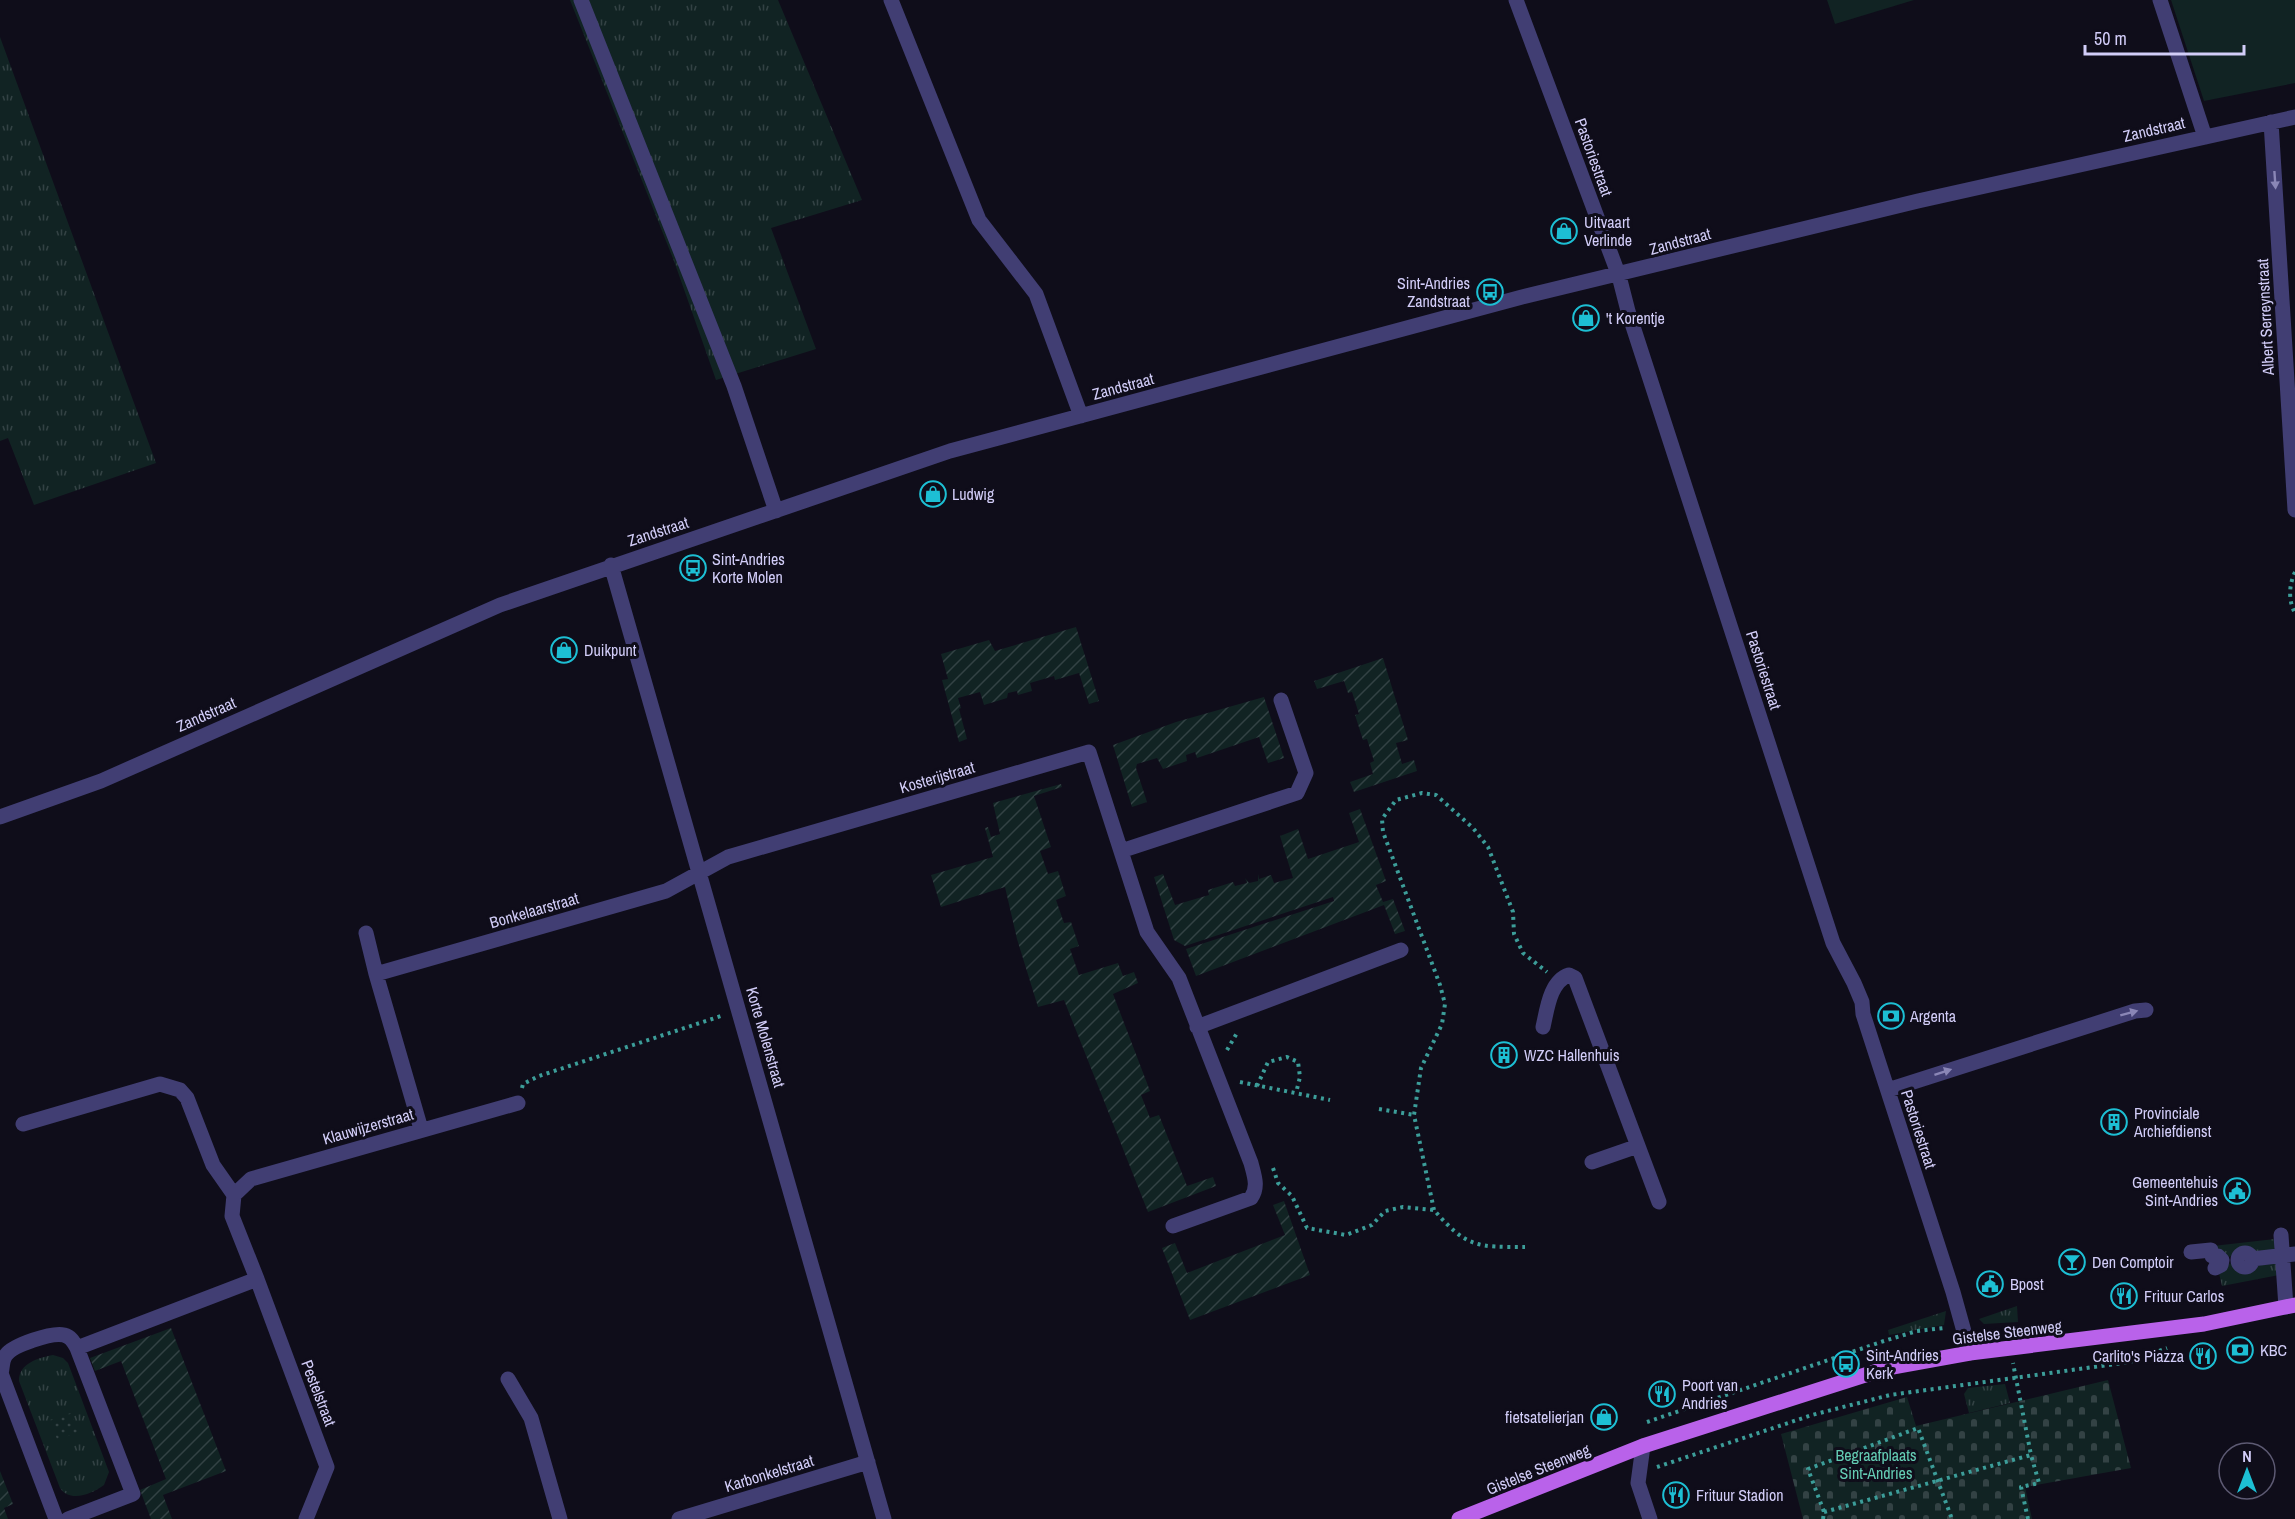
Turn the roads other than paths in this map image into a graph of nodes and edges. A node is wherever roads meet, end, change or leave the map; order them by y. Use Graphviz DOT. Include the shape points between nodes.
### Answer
graph roads {
  1 [pos="581,0"];
  2 [pos="891,0"];
  3 [pos="1516,0"];
  4 [pos="2160,0"];
  5 [pos="2295,117"];
  6 [pos="2271,122"];
  7 [pos="2205,136"];
  8 [pos="1619,276"];
  9 [pos="1081,416"];
  10 [pos="2295,510"];
  11 [pos="776,511"];
  12 [pos="611,565"];
  13 [pos="1281,700"];
  14 [pos="0,817"];
  15 [pos="1121,851"];
  16 [pos="700,874"];
  17 [pos="366,933"];
  18 [pos="1401,950"];
  19 [pos="376,974"];
  20 [pos="2146,1010"];
  21 [pos="1197,1027"];
  22 [pos="1543,1027"];
  23 [pos="1888,1090"];
  24 [pos="518,1103"];
  25 [pos="23,1124"];
  26 [pos="421,1129"];
  27 [pos="1638,1146"];
  28 [pos="1592,1162"];
  29 [pos="234,1195"];
  30 [pos="1659,1202"];
  31 [pos="1173,1226"];
  32 [pos="2281,1235"];
  33 [pos="2191,1252"];
  34 [pos="2289,1255"];
  35 [pos="256,1279"];
  36 [pos="2290,1306"];
  37 [pos="77,1348"];
  38 [pos="1970,1353"];
  39 [pos="1,1377"];
  40 [pos="508,1379"];
  41 [pos="1643,1446"];
  42 [pos="868,1462"];
  43 [pos="56,1519"];
  44 [pos="68,1519"];
  45 [pos="306,1519"];
  46 [pos="560,1519"];
  47 [pos="680,1519"];
  48 [pos="884,1519"];
  49 [pos="1459,1519"];
  50 [pos="1650,1519"];
  1 -- 11 [label="street" via="734,386"];
  2 -- 9 [label="street" via="979,220 1036,294"];
  3 -- 8 [label="street, Pastoriestraat"];
  4 -- 7 [label="street"];
  5 -- 6 [label="street, Zandstraat"];
  6 -- 7 [label="street, Zandstraat"];
  6 -- 10 [label="street, Albert Serreynstraat, one-way"];
  7 -- 8 [label="street, Zandstraat" via="1918,201"];
  8 -- 9 [label="street, Zandstraat" via="1522,297"];
  8 -- 23 [label="street, Pastoriestraat" via="1833,942 1862,1002"];
  9 -- 11 [label="street, Zandstraat" via="950,451"];
  11 -- 12 [label="street, Zandstraat"];
  12 -- 14 [label="street, Zandstraat" via="472,616 101,781"];
  12 -- 16 [label="street, Korte Molenstraat"];
  13 -- 15 [label="street" via="1306,773 1297,793"];
  15 -- 16 [label="street, Kosterijstraat" via="1089,752 728,857"];
  15 -- 21 [label="street, Kosterijstraat" via="1147,932 1179,978"];
  16 -- 19 [label="street, Bonkelaarstraat" via="666,891"];
  16 -- 42 [label="street, Korte Molenstraat"];
  17 -- 19 [label="street"];
  18 -- 21 [label="street"];
  19 -- 26 [label="street"];
  23 -- 20 [label="street, one-way"];
  21 -- 31 [label="street, Kosterijstraat" via="1251,1163 1256,1191 1251,1198"];
  22 -- 27 [label="street" via="1559,981 1569,975 1575,978"];
  23 -- 38 [label="street, Pastoriestraat"];
  24 -- 26 [label="street, Klauwijzerstraat"];
  25 -- 29 [label="street" via="160,1084 173,1086 186,1098 213,1165"];
  26 -- 29 [label="street, Klauwijzerstraat" via="251,1179"];
  27 -- 28 [label="street"];
  27 -- 30 [label="street"];
  29 -- 35 [label="street" via="232,1216"];
  32 -- 34 [label="street"];
  33 -- 34 [label="street" via="2211,1250 2212,1256 2219,1257 2219,1264"];
  34 -- 36 [label="street"];
  35 -- 37 [label="street"];
  35 -- 45 [label="street, Pestelstraat" via="327,1467"];
  36 -- 38 [label="main road, Gistelse Steenweg" via="2204,1324"];
  37 -- 39 [label="street" via="61,1334 14,1348 2,1362"];
  37 -- 44 [label="street" via="133,1494"];
  38 -- 41 [label="main road, Gistelse Steenweg" via="1887,1368"];
  39 -- 43 [label="street"];
  40 -- 46 [label="street" via="531,1418"];
  41 -- 49 [label="main road, Gistelse Steenweg"];
  41 -- 50 [label="street" via="1638,1483"];
  42 -- 47 [label="street, Karbonkelstraat"];
  42 -- 48 [label="street, Korte Molenstraat"];
}
